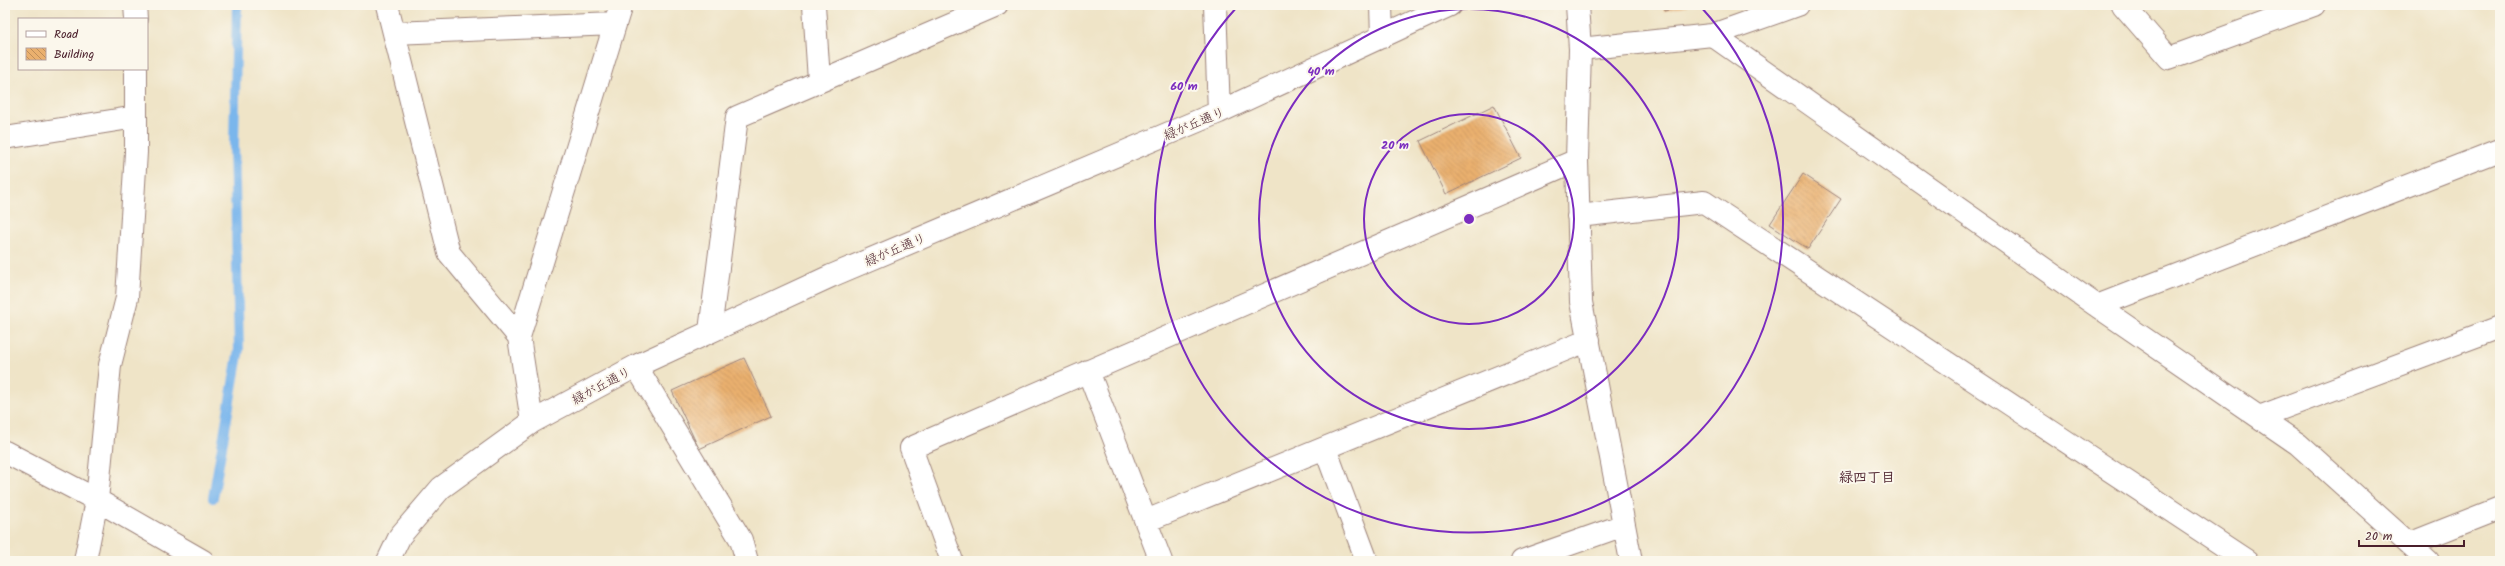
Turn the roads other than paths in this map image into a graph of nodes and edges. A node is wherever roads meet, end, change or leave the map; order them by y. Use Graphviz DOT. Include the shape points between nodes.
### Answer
graph roads {
  1 [pos="136,5"];
  2 [pos="387,5"];
  3 [pos="814,5"];
  4 [pos="996,5"];
  5 [pos="1215,5"];
  6 [pos="1381,5"];
  7 [pos="1450,5"];
  8 [pos="1577,5"];
  9 [pos="1797,5"];
  10 [pos="2123,5"];
  11 [pos="2314,5"];
  12 [pos="618,15"];
  13 [pos="136,18"];
  14 [pos="394,33"];
  15 [pos="1712,35"];
  16 [pos="1382,37"];
  17 [pos="1580,49"];
  18 [pos="136,70"];
  19 [pos="819,80"];
  20 [pos="1219,112"];
  21 [pos="136,117"];
  22 [pos="5,138"];
  23 [pos="2500,150"];
  24 [pos="1577,160"];
  25 [pos="1578,216"];
  26 [pos="2097,306"];
  27 [pos="2500,327"];
  28 [pos="710,331"];
  29 [pos="519,337"];
  30 [pos="1589,340"];
  31 [pos="636,366"];
  32 [pos="1088,371"];
  33 [pos="2259,417"];
  34 [pos="532,422"];
  35 [pos="1325,448"];
  36 [pos="5,452"];
  37 [pos="96,500"];
  38 [pos="2500,508"];
  39 [pos="1146,521"];
  40 [pos="1624,525"];
  41 [pos="2409,544"];
  42 [pos="85,561"];
  43 [pos="203,561"];
  44 [pos="388,561"];
  45 [pos="747,561"];
  46 [pos="952,561"];
  47 [pos="1161,561"];
  48 [pos="1367,561"];
  49 [pos="1522,561"];
  50 [pos="1631,561"];
  51 [pos="2247,561"];
  52 [pos="2428,561"];
  1 -- 13 [label="street"];
  2 -- 14 [label="street"];
  3 -- 19 [label="street"];
  4 -- 19 [label="street"];
  5 -- 20 [label="street"];
  6 -- 16 [label="street"];
  7 -- 16 [label="street, 緑が丘通り"];
  8 -- 17 [label="street"];
  9 -- 15 [label="street"];
  10 -- 11 [label="street" via="2169,58"];
  12 -- 14 [label="street"];
  12 -- 29 [label="street"];
  14 -- 29 [label="street" via="449,253"];
  15 -- 17 [label="street"];
  15 -- 26 [label="street"];
  16 -- 20 [label="street, 緑が丘通り"];
  17 -- 24 [label="street"];
  18 -- 21 [label="street"];
  19 -- 28 [label="street" via="737,117"];
  20 -- 28 [label="street, 緑が丘通り" via="830,276"];
  21 -- 22 [label="street"];
  21 -- 37 [label="street" via="127,298 110,365"];
  23 -- 26 [label="street"];
  24 -- 25 [label="street"];
  24 -- 32 [label="street"];
  25 -- 30 [label="street" via="1581,302"];
  25 -- 51 [label="street" via="1704,202"];
  26 -- 33 [label="street"];
  27 -- 33 [label="street"];
  28 -- 31 [label="street, 緑が丘通り"];
  29 -- 34 [label="street"];
  30 -- 35 [label="street"];
  30 -- 40 [label="street"];
  31 -- 34 [label="street, 緑が丘通り"];
  31 -- 45 [label="street" via="741,540"];
  32 -- 39 [label="street"];
  32 -- 46 [label="street" via="911,448"];
  33 -- 41 [label="street" via="2298,444"];
  34 -- 44 [label="street, 緑が丘通り" via="441,488 400,536"];
  35 -- 39 [label="street"];
  35 -- 48 [label="street"];
  36 -- 37 [label="street"];
  37 -- 42 [label="street"];
  37 -- 43 [label="street"];
  38 -- 41 [label="street"];
  39 -- 47 [label="street"];
  40 -- 49 [label="street"];
  40 -- 50 [label="street"];
  41 -- 52 [label="street"];
}
